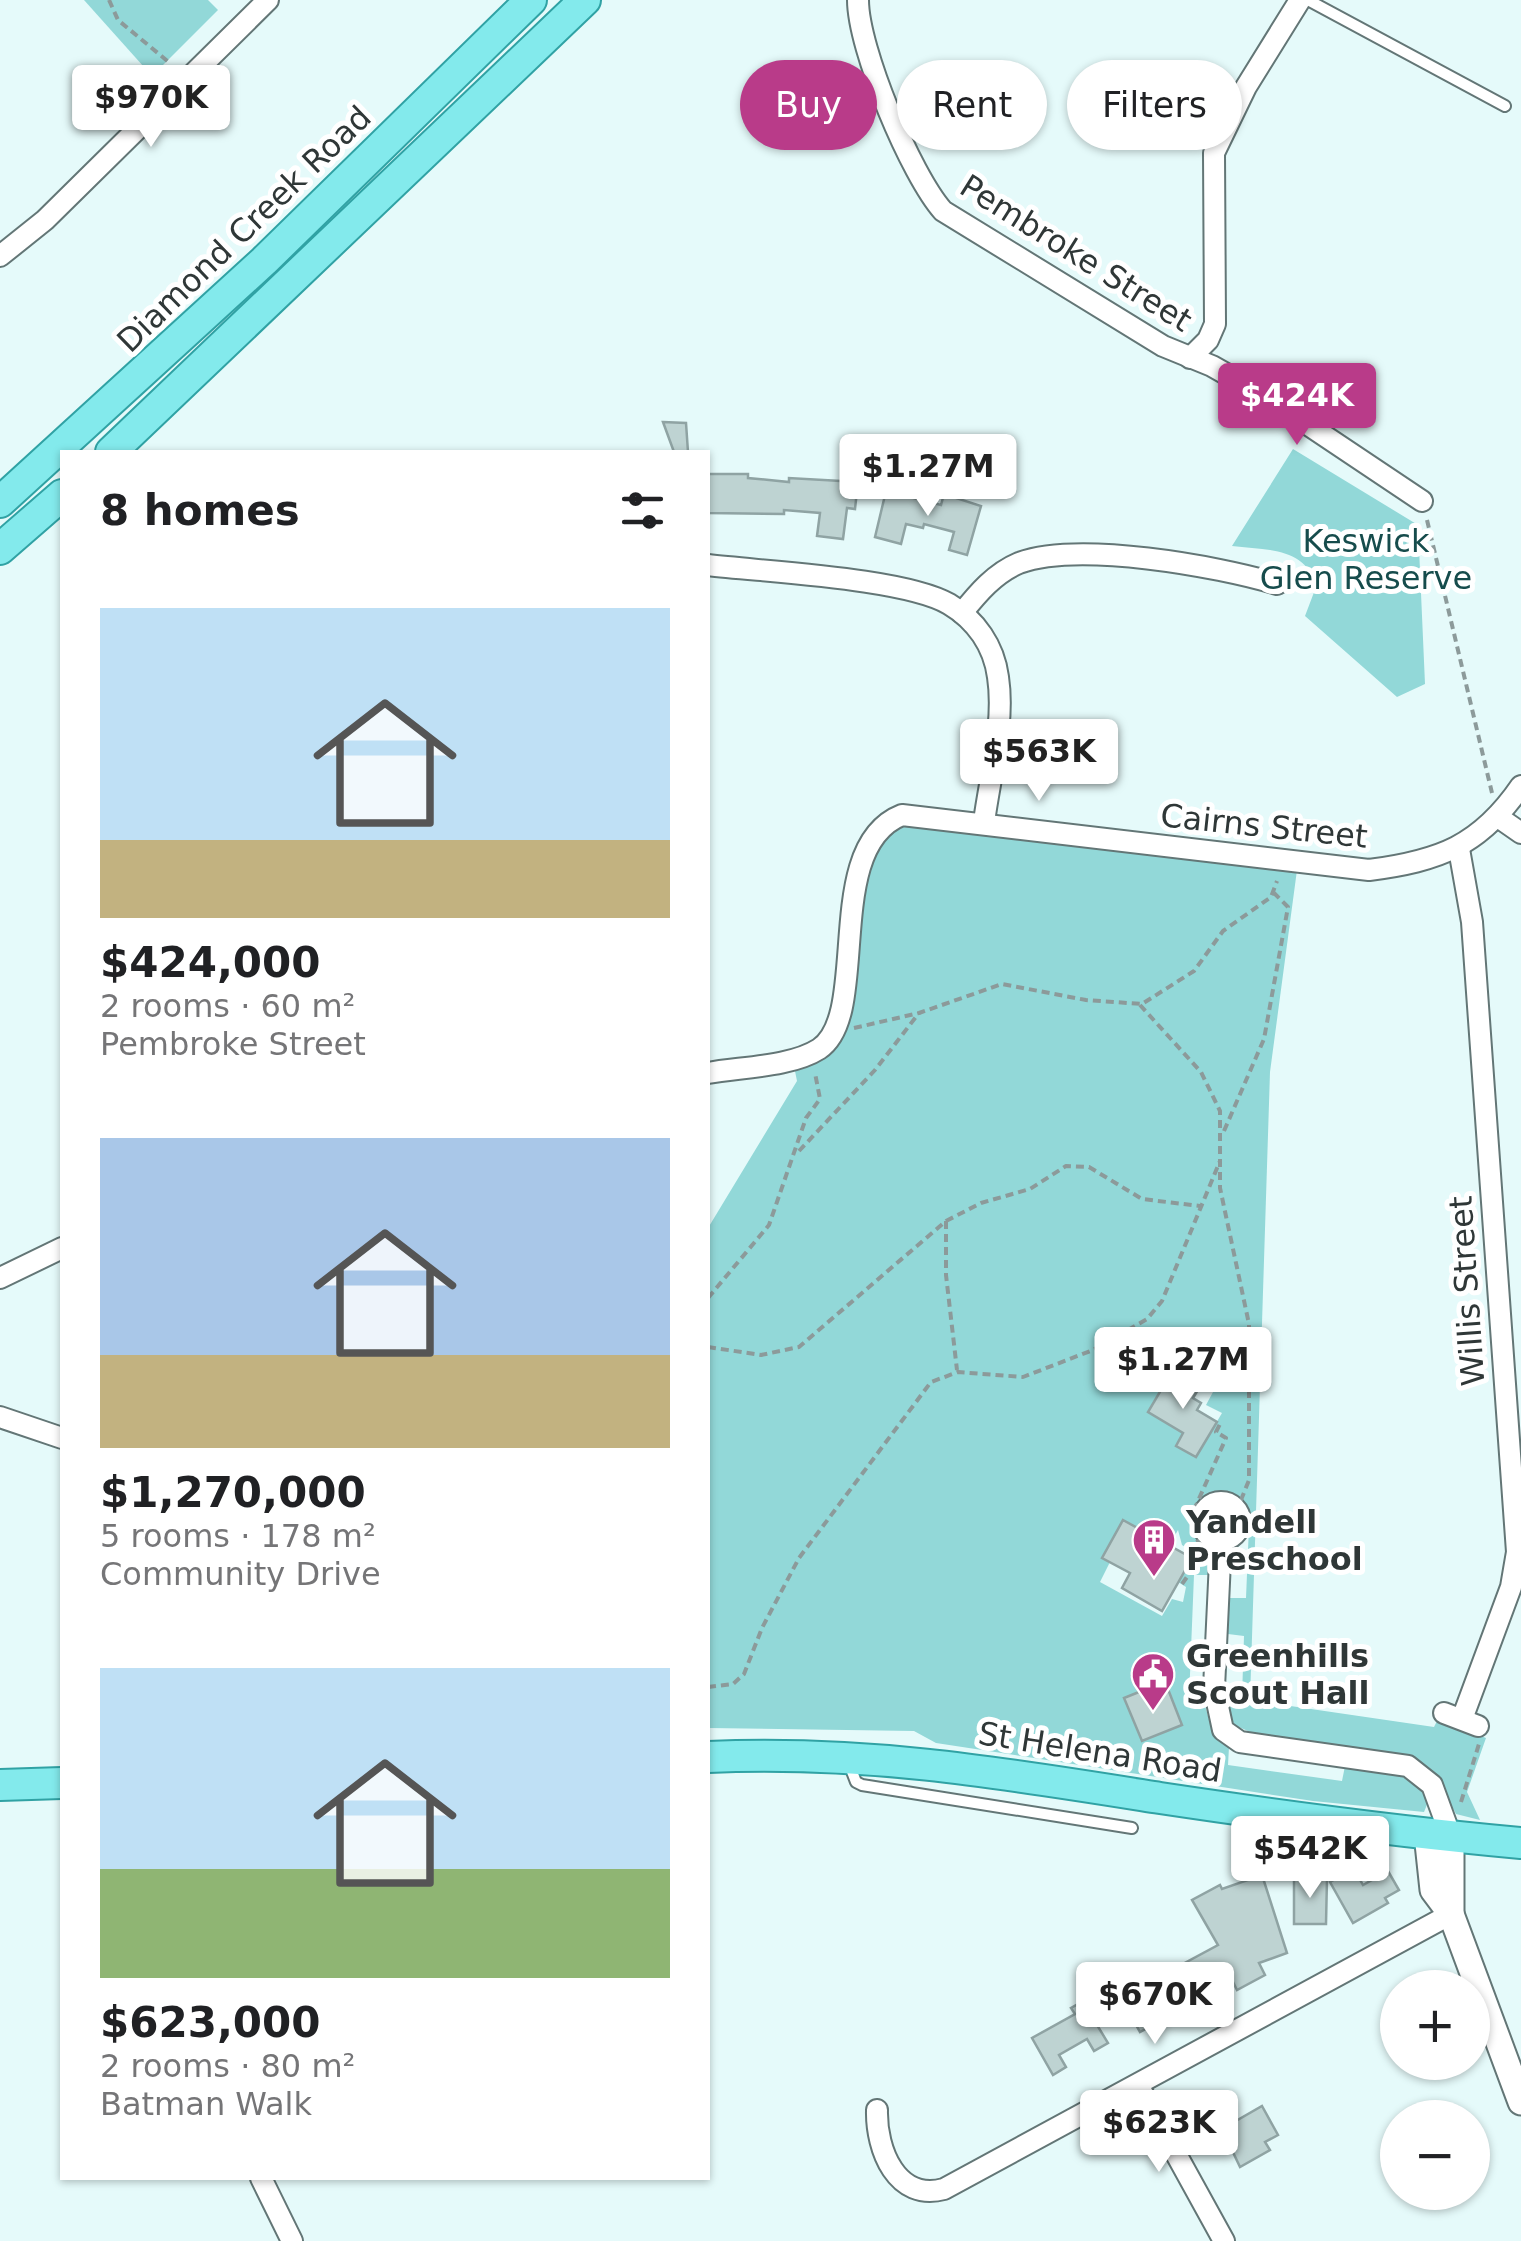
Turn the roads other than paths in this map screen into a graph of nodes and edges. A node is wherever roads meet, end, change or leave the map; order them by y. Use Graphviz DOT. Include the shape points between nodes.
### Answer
graph roads {
  1 [pos="268,0"];
  2 [pos="531,0"];
  3 [pos="585,0"];
  4 [pos="858,0"];
  5 [pos="1304,0"];
  6 [pos="1505,106"];
  7 [pos="0,256"];
  8 [pos="1190,358"];
  9 [pos="113,450"];
  10 [pos="60,497"];
  11 [pos="1422,501"];
  12 [pos="0,502"];
  13 [pos="0,549"];
  14 [pos="710,565"];
  15 [pos="1278,584"];
  16 [pos="962,612"];
  17 [pos="1521,786"];
  18 [pos="1498,817"];
  19 [pos="984,822"];
  20 [pos="1521,833"];
  21 [pos="1459,849"];
  22 [pos="710,1074"];
  23 [pos="60,1249"];
  24 [pos="0,1278"];
  25 [pos="0,1417"];
  26 [pos="60,1437"];
  27 [pos="1221,1540"];
  28 [pos="1461,1719"];
  29 [pos="846,1755"];
  30 [pos="710,1758"];
  31 [pos="60,1782"];
  32 [pos="0,1785"];
  33 [pos="1445,1823"];
  34 [pos="1132,1828"];
  35 [pos="1521,1843"];
  36 [pos="1451,1914"];
  37 [pos="1138,2084"];
  38 [pos="1521,2102"];
  39 [pos="876,2110"];
  40 [pos="262,2180"];
  41 [pos="292,2241"];
  42 [pos="1224,2241"];
  1 -- 7 [label="street" via="45,220"];
  2 -- 12 [label="main road, Diamond Creek Road" via="264,261"];
  3 -- 9 [label="main road"];
  4 -- 8 [label="street, Pembroke Street" via="868,56 925,185 944,211"];
  5 -- 6 [label="lane"];
  5 -- 8 [label="street" via="1218,137 1211,186 1215,324"];
  8 -- 11 [label="street, Pembroke Street" via="1265,396"];
  10 -- 13 [label="main road"];
  14 -- 16 [label="street" via="910,590"];
  15 -- 16 [label="street" via="1213,569 1056,555 1004,570"];
  16 -- 19 [label="street" via="985,637 998,678"];
  17 -- 18 [label="street"];
  18 -- 20 [label="street"];
  18 -- 21 [label="street"];
  19 -- 21 [label="street, Cairns Street" via="1369,870"];
  19 -- 22 [label="street, Cairns Street" via="902,815 885,822 860,864 835,1032 814,1051"];
  21 -- 28 [label="street, Willis Street" via="1472,922 1517,1552 1512,1587"];
  23 -- 24 [label="street"];
  25 -- 26 [label="street"];
  27 -- 27 [label="street" via="1239,1528 1237,1510 1221,1501 1205,1510 1203,1528"];
  27 -- 33 [label="street" via="1214,1688 1223,1730 1240,1742 1401,1763 1432,1785"];
  29 -- 30 [label="main road, St Helena Road"];
  29 -- 33 [label="main road, St Helena Road"];
  29 -- 34 [label="lane" via="862,1785"];
  31 -- 32 [label="main road"];
  33 -- 35 [label="main road, St Helena Road"];
  33 -- 36 [label="street"];
  36 -- 37 [label="street"];
  36 -- 38 [label="street"];
  37 -- 39 [label="street" via="932,2192 900,2181 881,2146"];
  37 -- 42 [label="street"];
  40 -- 41 [label="street"];
}
